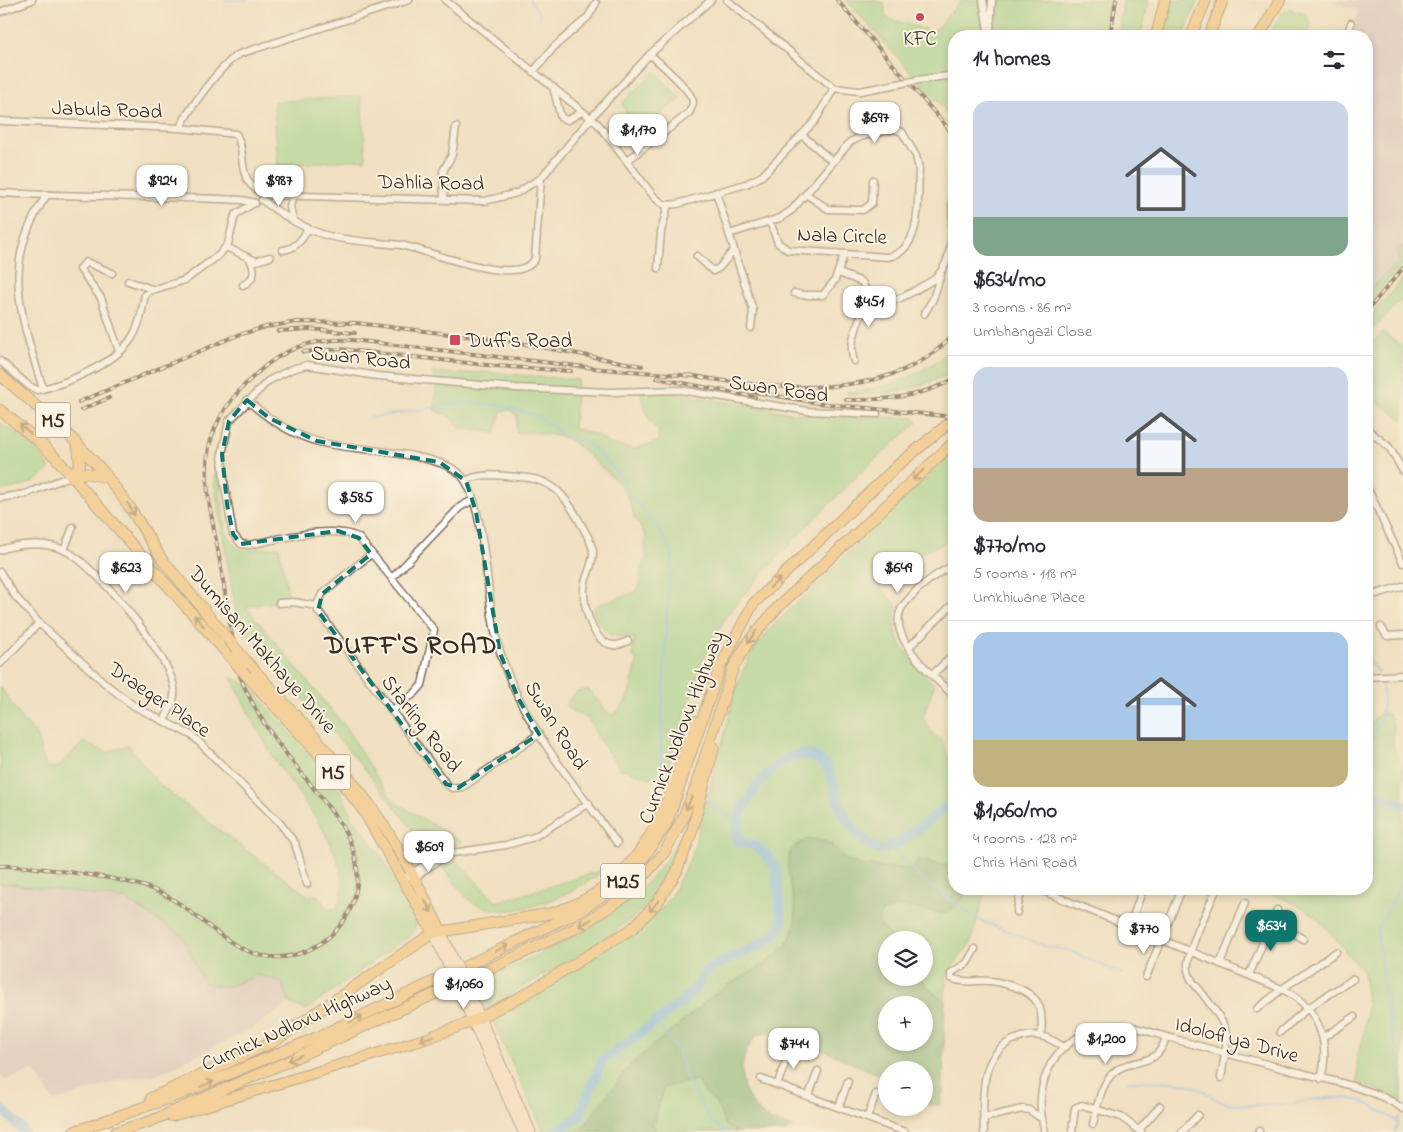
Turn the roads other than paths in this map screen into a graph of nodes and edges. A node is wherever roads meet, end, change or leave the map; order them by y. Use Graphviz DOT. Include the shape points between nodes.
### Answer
graph roads {
  1 [pos="32,0"];
  2 [pos="409,0"];
  3 [pos="445,0"];
  4 [pos="711,0"];
  5 [pos="727,0"];
  6 [pos="983,0"];
  7 [pos="992,0"];
  8 [pos="1165,0"];
  9 [pos="1206,0"];
  10 [pos="1223,0"];
  11 [pos="1280,0"];
  12 [pos="389,2"];
  13 [pos="596,3"];
  14 [pos="1,10"];
  15 [pos="1351,23"];
  16 [pos="988,30"];
  17 [pos="990,30"];
  18 [pos="1158,30"];
  19 [pos="1194,30"];
  20 [pos="1211,30"];
  21 [pos="1262,30"];
  22 [pos="1349,30"];
  23 [pos="650,54"];
  24 [pos="533,72"];
  25 [pos="948,76"];
  26 [pos="553,87"];
  27 [pos="834,88"];
  28 [pos="582,112"];
  29 [pos="591,118"];
  30 [pos="0,121"];
  31 [pos="456,127"];
  32 [pos="180,128"];
  33 [pos="802,135"];
  34 [pos="628,160"];
  35 [pos="833,162"];
  36 [pos="541,178"];
  37 [pos="874,180"];
  38 [pos="716,192"];
  39 [pos="0,193"];
  40 [pos="806,194"];
  41 [pos="47,195"];
  42 [pos="268,195"];
  43 [pos="294,195"];
  44 [pos="262,200"];
  45 [pos="444,200"];
  46 [pos="254,203"];
  47 [pos="668,205"];
  48 [pos="29,210"];
  49 [pos="293,220"];
  50 [pos="770,222"];
  51 [pos="308,228"];
  52 [pos="730,234"];
  53 [pos="226,247"];
  54 [pos="283,250"];
  55 [pos="734,250"];
  56 [pos="948,250"];
  57 [pos="844,255"];
  58 [pos="697,256"];
  59 [pos="270,257"];
  60 [pos="250,259"];
  61 [pos="658,268"];
  62 [pos="942,270"];
  63 [pos="112,273"];
  64 [pos="839,273"];
  65 [pos="128,281"];
  66 [pos="243,285"];
  67 [pos="152,288"];
  68 [pos="794,293"];
  69 [pos="868,296"];
  70 [pos="13,311"];
  71 [pos="924,314"];
  72 [pos="751,328"];
  73 [pos="119,351"];
  74 [pos="0,361"];
  75 [pos="854,361"];
  76 [pos="0,375"];
  77 [pos="40,389"];
  78 [pos="247,400"];
  79 [pos="0,410"];
  80 [pos="877,414"];
  81 [pos="948,424"];
  82 [pos="1373,434"];
  83 [pos="76,443"];
  84 [pos="948,448"];
  85 [pos="1403,469"];
  86 [pos="71,476"];
  87 [pos="108,478"];
  88 [pos="466,481"];
  89 [pos="0,498"];
  90 [pos="473,500"];
  91 [pos="1373,500"];
  92 [pos="73,527"];
  93 [pos="0,550"];
  94 [pos="64,550"];
  95 [pos="371,554"];
  96 [pos="1403,563"];
  97 [pos="948,568"];
  98 [pos="0,572"];
  99 [pos="392,578"];
  100 [pos="1403,586"];
  101 [pos="1373,595"];
  102 [pos="279,603"];
  103 [pos="753,604"];
  104 [pos="317,606"];
  105 [pos="948,609"];
  106 [pos="39,622"];
  107 [pos="1381,626"];
  108 [pos="1403,635"];
  109 [pos="628,641"];
  110 [pos="909,647"];
  111 [pos="948,660"];
  112 [pos="0,664"];
  113 [pos="932,675"];
  114 [pos="1373,676"];
  115 [pos="1403,676"];
  116 [pos="948,690"];
  117 [pos="720,707"];
  118 [pos="391,711"];
  119 [pos="164,721"];
  120 [pos="539,734"];
  121 [pos="589,804"];
  122 [pos="617,843"];
  123 [pos="409,880"];
  124 [pos="307,884"];
  125 [pos="1021,895"];
  126 [pos="1052,895"];
  127 [pos="1141,895"];
  128 [pos="1180,895"];
  129 [pos="1214,895"];
  130 [pos="1245,903"];
  131 [pos="1277,910"];
  132 [pos="1017,912"];
  133 [pos="1273,920"];
  134 [pos="1129,927"];
  135 [pos="437,932"];
  136 [pos="1303,939"];
  137 [pos="1161,940"];
  138 [pos="975,949"];
  139 [pos="1190,952"];
  140 [pos="1336,952"];
  141 [pos="1220,964"];
  142 [pos="1249,975"];
  143 [pos="1146,978"];
  144 [pos="1353,979"];
  145 [pos="1282,989"];
  146 [pos="1308,1008"];
  147 [pos="1257,1009"];
  148 [pos="1354,1017"];
  149 [pos="477,1020"];
  150 [pos="1280,1032"];
  151 [pos="1041,1036"];
  152 [pos="1324,1036"];
  153 [pos="1166,1037"];
  154 [pos="1064,1047"];
  155 [pos="790,1050"];
  156 [pos="1225,1053"];
  157 [pos="818,1071"];
  158 [pos="761,1078"];
  159 [pos="1221,1078"];
  160 [pos="1321,1079"];
  161 [pos="848,1081"];
  162 [pos="778,1083"];
  163 [pos="876,1094"];
  164 [pos="809,1095"];
  165 [pos="1160,1106"];
  166 [pos="839,1107"];
  167 [pos="1098,1108"];
  168 [pos="1403,1109"];
  169 [pos="519,1113"];
  170 [pos="1198,1115"];
  171 [pos="867,1118"];
  172 [pos="983,1118"];
  173 [pos="1041,1118"];
  174 [pos="151,1121"];
  175 [pos="96,1124"];
  176 [pos="1093,1124"];
  177 [pos="1140,1131"];
  178 [pos="73,1132"];
  179 [pos="116,1132"];
  180 [pos="523,1132"];
  181 [pos="531,1132"];
  182 [pos="905,1132"];
  183 [pos="984,1132"];
  184 [pos="1045,1132"];
  185 [pos="1072,1132"];
  186 [pos="1182,1132"];
  1 -- 14 [label="street"];
  2 -- 12 [label="street, Jabula Road"];
  3 -- 24 [label="street"];
  4 -- 23 [label="street, Dahlia Road"];
  5 -- 27 [label="street"];
  6 -- 16 [label="street"];
  7 -- 17 [label="street"];
  8 -- 18 [label="main road"];
  9 -- 19 [label="main road"];
  10 -- 20 [label="main road"];
  11 -- 21 [label="main road"];
  12 -- 32 [label="street, Jabula Road" via="239,54 188,112"];
  13 -- 24 [label="street" via="588,18 554,46"];
  15 -- 22 [label="street"];
  23 -- 29 [label="street, Dahlia Road"];
  23 -- 34 [label="street" via="684,87 693,103 689,113"];
  24 -- 26 [label="street"];
  25 -- 27 [label="street, bridge" via="860,91"];
  26 -- 28 [label="street"];
  26 -- 28 [label="street" via="561,118 568,120"];
  27 -- 33 [label="street" via="820,115"];
  28 -- 29 [label="street"];
  29 -- 34 [label="street"];
  29 -- 36 [label="street, Dahlia Road"];
  30 -- 32 [label="street, Jabula Road"];
  31 -- 45 [label="street" via="452,155 443,171"];
  32 -- 42 [label="street" via="236,134 242,167 248,180 254,189"];
  33 -- 35 [label="street"];
  33 -- 38 [label="street" via="762,176"];
  34 -- 47 [label="street" via="655,198"];
  35 -- 40 [label="street, Nala Circle"];
  35 -- 57 [label="street, Nala Circle" via="854,139 894,129 908,139 918,163 915,230 910,240 893,256"];
  36 -- 45 [label="street, Dahlia Road" via="502,198"];
  36 -- 51 [label="street" via="535,259 528,267 513,271 461,264 402,246 328,236"];
  37 -- 40 [label="street" via="872,203 864,210 828,209"];
  38 -- 47 [label="street"];
  38 -- 52 [label="street"];
  39 -- 41 [label="street"];
  40 -- 50 [label="street, Nala Circle" via="792,210"];
  41 -- 46 [label="street" via="142,195"];
  41 -- 48 [label="street"];
  42 -- 43 [label="street, Dahlia Road"];
  42 -- 44 [label="street"];
  43 -- 45 [label="street, Dahlia Road"];
  43 -- 49 [label="street" via="290,207"];
  44 -- 46 [label="street"];
  44 -- 49 [label="street"];
  46 -- 53 [label="street" via="235,215"];
  47 -- 61 [label="street" via="661,232"];
  49 -- 51 [label="street"];
  50 -- 52 [label="street, Nala Circle"];
  50 -- 57 [label="street, Nala Circle" via="776,240 783,248"];
  51 -- 54 [label="street" via="300,242"];
  52 -- 55 [label="street"];
  53 -- 60 [label="street"];
  53 -- 67 [label="street" via="185,280"];
  55 -- 58 [label="street" via="713,271"];
  55 -- 72 [label="street" via="753,310"];
  56 -- 62 [label="street"];
  57 -- 64 [label="street"];
  59 -- 60 [label="street" via="259,261"];
  60 -- 66 [label="street" via="254,275"];
  62 -- 69 [label="street" via="932,280 889,302 877,304"];
  62 -- 71 [label="street" via="933,299"];
  63 -- 73 [label="street" via="86,262 80,269 101,298"];
  64 -- 68 [label="street" via="823,295"];
  64 -- 69 [label="street" via="862,282"];
  65 -- 67 [label="street"];
  67 -- 73 [label="street" via="145,295 136,331 127,346"];
  69 -- 75 [label="street" via="852,343"];
  70 -- 77 [label="street"];
  73 -- 77 [label="street" via="78,377"];
  74 -- 77 [label="street" via="29,386"];
  76 -- 83 [label="main road, Dumisani Makhaye Drive / M5"];
  78 -- 80 [label="street, Swan Road" via="278,374 307,365 378,376 515,388 610,392 680,390 790,409"];
  78 -- 88 [label="street" via="269,418 317,441 439,462"];
  78 -- 95 [label="street, Swan Road" via="229,421 222,454 227,504 236,540 248,545 338,531 359,538"];
  86 -- 79 [label="main road, Dumisani Makhaye Drive / M5, one-way" via="37,440"];
  103 -- 81 [label="main road, Curnick Ndlovu Highway / M25, one-way" via="891,472"];
  82 -- 85 [label="street" via="1389,447"];
  83 -- 86 [label="main road" via="80,465"];
  83 -- 87 [label="main road, Dumisani Makhaye Drive / M5"];
  84 -- 117 [label="main road, Curnick Ndlovu Highway / M25, one-way" via="760,626 733,668"];
  86 -- 87 [label="main road" via="86,473"];
  86 -- 89 [label="street" via="25,494"];
  123 -- 86 [label="main road, Dumisani Makhaye Drive / M5, one-way, bridge" via="363,810 319,754"];
  87 -- 123 [label="main road, Dumisani Makhaye Drive / M5, one-way, bridge" via="161,558 359,791 381,821"];
  88 -- 90 [label="street, Swan Road"];
  88 -- 109 [label="street" via="480,476 531,477 559,492 570,504 593,551 584,589 586,611 604,642 614,645"];
  90 -- 99 [label="street" via="460,507"];
  90 -- 120 [label="street, Swan Road" via="500,653 518,698"];
  91 -- 96 [label="street"];
  92 -- 94 [label="street"];
  93 -- 94 [label="street" via="34,545"];
  94 -- 119 [label="street" via="93,573 141,627 164,662 175,696"];
  95 -- 99 [label="street"];
  95 -- 104 [label="street" via="322,594"];
  97 -- 110 [label="street" via="928,580 901,608 899,627"];
  98 -- 106 [label="street, Draeger Place" via="15,596"];
  99 -- 118 [label="street" via="430,622 435,634 422,685"];
  100 -- 101 [label="street"];
  102 -- 104 [label="street"];
  103 -- 135 [label="main road" via="743,613 721,648 661,816 632,862 600,890 568,908"];
  175 -- 103 [label="main road, Curnick Ndlovu Highway / M25, one-way" via="181,1094 320,1036 578,912 606,895 634,869 667,823 720,666"];
  104 -- 118 [label="street, Starling Road"];
  105 -- 110 [label="street"];
  106 -- 112 [label="street"];
  106 -- 119 [label="street, Draeger Place" via="125,700"];
  107 -- 108 [label="street" via="1387,636"];
  110 -- 113 [label="street"];
  111 -- 113 [label="street"];
  113 -- 116 [label="street"];
  114 -- 115 [label="street"];
  117 -- 149 [label="main road, one-way" via="713,752 691,835 672,883 632,928"];
  117 -- 174 [label="main road, Curnick Ndlovu Highway / M25, one-way" via="694,791 674,838 646,876 612,906 580,926 483,972"];
  118 -- 120 [label="street, Starling Road" via="452,788 463,787"];
  119 -- 124 [label="street, Draeger Place" via="198,740 280,822 295,843"];
  120 -- 121 [label="street, Swan Road"];
  121 -- 122 [label="street, Swan Road"];
  121 -- 123 [label="street" via="522,841 429,860"];
  123 -- 135 [label="main road, Dumisani Makhaye Drive / M5"];
  125 -- 132 [label="street"];
  126 -- 134 [label="street"];
  127 -- 134 [label="street"];
  128 -- 137 [label="street"];
  129 -- 139 [label="street"];
  130 -- 141 [label="street"];
  131 -- 133 [label="street"];
  133 -- 136 [label="street"];
  133 -- 142 [label="street"];
  134 -- 137 [label="street"];
  135 -- 149 [label="main road, M5, bridge"];
  135 -- 175 [label="main road" via="262,1049"];
  137 -- 139 [label="street"];
  137 -- 143 [label="street"];
  138 -- 151 [label="street" via="967,964 951,973 951,978 993,981 1026,990 1040,1007"];
  139 -- 141 [label="street"];
  139 -- 156 [label="street" via="1188,970 1191,979 1226,1028"];
  140 -- 145 [label="street"];
  141 -- 142 [label="street"];
  142 -- 145 [label="street"];
  144 -- 146 [label="street"];
  145 -- 146 [label="street"];
  145 -- 147 [label="street"];
  146 -- 150 [label="street"];
  146 -- 152 [label="street"];
  148 -- 152 [label="street"];
  149 -- 169 [label="main road"];
  149 -- 174 [label="main road, one-way" via="425,1039"];
  151 -- 154 [label="street"];
  151 -- 172 [label="street" via="1007,1043 990,1060 984,1082"];
  152 -- 160 [label="street" via="1326,1056"];
  153 -- 154 [label="street, Idolofiya Drive" via="1114,1026 1086,1033"];
  153 -- 156 [label="street, Idolofiya Drive"];
  153 -- 167 [label="street" via="1155,1057 1123,1067 1111,1075"];
  154 -- 173 [label="street, Idolofiya Drive" via="1044,1080"];
  155 -- 162 [label="street"];
  156 -- 159 [label="street"];
  156 -- 160 [label="street, Idolofiya Drive"];
  157 -- 164 [label="street"];
  158 -- 162 [label="street"];
  160 -- 168 [label="street, Idolofiya Drive" via="1385,1098"];
  161 -- 166 [label="street"];
  162 -- 164 [label="street"];
  163 -- 171 [label="street"];
  164 -- 166 [label="street"];
  165 -- 177 [label="street"];
  166 -- 171 [label="street"];
  167 -- 176 [label="street"];
  167 -- 177 [label="street" via="1121,1117"];
  167 -- 185 [label="street" via="1077,1106 1073,1113"];
  169 -- 180 [label="main road"];
  169 -- 181 [label="main road"];
  170 -- 186 [label="street"];
  171 -- 182 [label="street"];
  172 -- 173 [label="street" via="1026,1110"];
  172 -- 183 [label="street"];
  173 -- 184 [label="street, Idolofiya Drive"];
  174 -- 179 [label="main road, Curnick Ndlovu Highway"];
  175 -- 178 [label="main road, Curnick Ndlovu Highway"];
}
